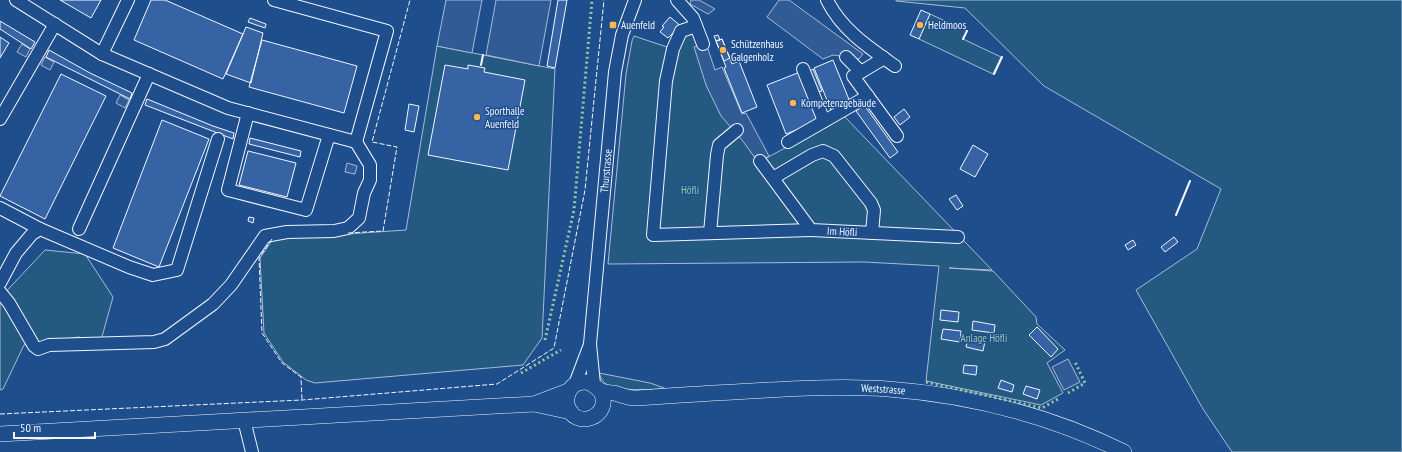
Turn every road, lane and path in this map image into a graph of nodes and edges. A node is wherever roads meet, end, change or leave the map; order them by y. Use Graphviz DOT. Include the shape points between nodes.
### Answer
graph roads {
  1 [pos="16,0"];
  2 [pos="128,0"];
  3 [pos="274,0"];
  4 [pos="635,0"];
  5 [pos="677,0"];
  6 [pos="827,0"];
  7 [pos="55,24"];
  8 [pos="696,26"];
  9 [pos="703,44"];
  10 [pos="102,54"];
  11 [pos="846,57"];
  12 [pos="883,57"];
  13 [pos="895,66"];
  14 [pos="804,69"];
  15 [pos="861,72"];
  16 [pos="149,74"];
  17 [pos="868,96"];
  18 [pos="248,113"];
  19 [pos="0,119"];
  20 [pos="824,121"];
  21 [pos="737,130"];
  22 [pos="329,135"];
  23 [pos="897,136"];
  24 [pos="218,139"];
  25 [pos="356,142"];
  26 [pos="788,142"];
  27 [pos="760,161"];
  28 [pos="773,178"];
  29 [pos="0,208"];
  30 [pos="40,229"];
  31 [pos="79,229"];
  32 [pos="811,230"];
  33 [pos="710,233"];
  34 [pos="872,233"];
  35 [pos="958,237"];
  36 [pos="0,283"];
  37 [pos="0,292"];
  38 [pos="590,344"];
  39 [pos="597,387"];
  40 [pos="572,388"];
  41 [pos="633,398"];
  42 [pos="534,404"];
  43 [pos="600,411"];
  44 [pos="570,412"];
  45 [pos="244,420"];
  46 [pos="0,434"];
  47 [pos="252,452"];
  48 [pos="1124,452"];
  1 -- 7 [label="street"];
  2 -- 10 [label="street"];
  3 -- 25 [label="street" via="387,31"];
  4 -- 38 [label="street, Thurstrasse" via="622,35 615,72"];
  5 -- 8 [label="street" via="693,18"];
  6 -- 12 [label="street" via="844,26"];
  7 -- 10 [label="street"];
  7 -- 19 [label="street"];
  8 -- 9 [label="street"];
  8 -- 33 [label="street" via="681,31 673,49 666,81 653,235"];
  10 -- 16 [label="street"];
  11 -- 15 [label="street"];
  12 -- 13 [label="street"];
  12 -- 15 [label="street"];
  14 -- 20 [label="street"];
  15 -- 17 [label="street" via="853,76"];
  16 -- 18 [label="street" via="228,108"];
  16 -- 31 [label="street"];
  17 -- 20 [label="street"];
  17 -- 23 [label="street"];
  18 -- 22 [label="street"];
  18 -- 22 [label="street" via="228,190 235,192 306,210"];
  20 -- 26 [label="street"];
  21 -- 33 [label="street" via="719,144"];
  22 -- 25 [label="street"];
  24 -- 30 [label="street" via="177,270 153,275"];
  25 -- 37 [label="street" via="370,165 370,180 364,193 359,218 348,228 334,231 287,232 265,236 231,285 213,304 165,338 154,342 49,345 38,349"];
  27 -- 28 [label="street, Im Höfli"];
  28 -- 32 [label="street, Im Höfli"];
  28 -- 34 [label="street" via="823,151 834,156 871,203 874,210"];
  29 -- 30 [label="street"];
  30 -- 36 [label="street" via="32,234 16,253"];
  32 -- 33 [label="street"];
  32 -- 34 [label="street, Im Höfli"];
  34 -- 35 [label="street, Im Höfli"];
  38 -- 39 [label="street, Thurstrasse"];
  38 -- 40 [label="street, Thurstrasse"];
  39 -- 40 [label="main road, Weststrasse" via="585,382"];
  39 -- 41 [label="main road, Weststrasse"];
  39 -- 43 [label="main road" via="604,402"];
  40 -- 42 [label="main road, Weststrasse"];
  40 -- 44 [label="main road" via="567,402"];
  41 -- 43 [label="main road, Weststrasse"];
  41 -- 48 [label="main road, Weststrasse" via="821,388 887,389 926,393 1000,407 1083,434"];
  42 -- 44 [label="main road"];
  42 -- 45 [label="main road"];
  43 -- 44 [label="main road" via="593,417 584,419"];
  45 -- 46 [label="main road"];
  45 -- 47 [label="street"];
}
